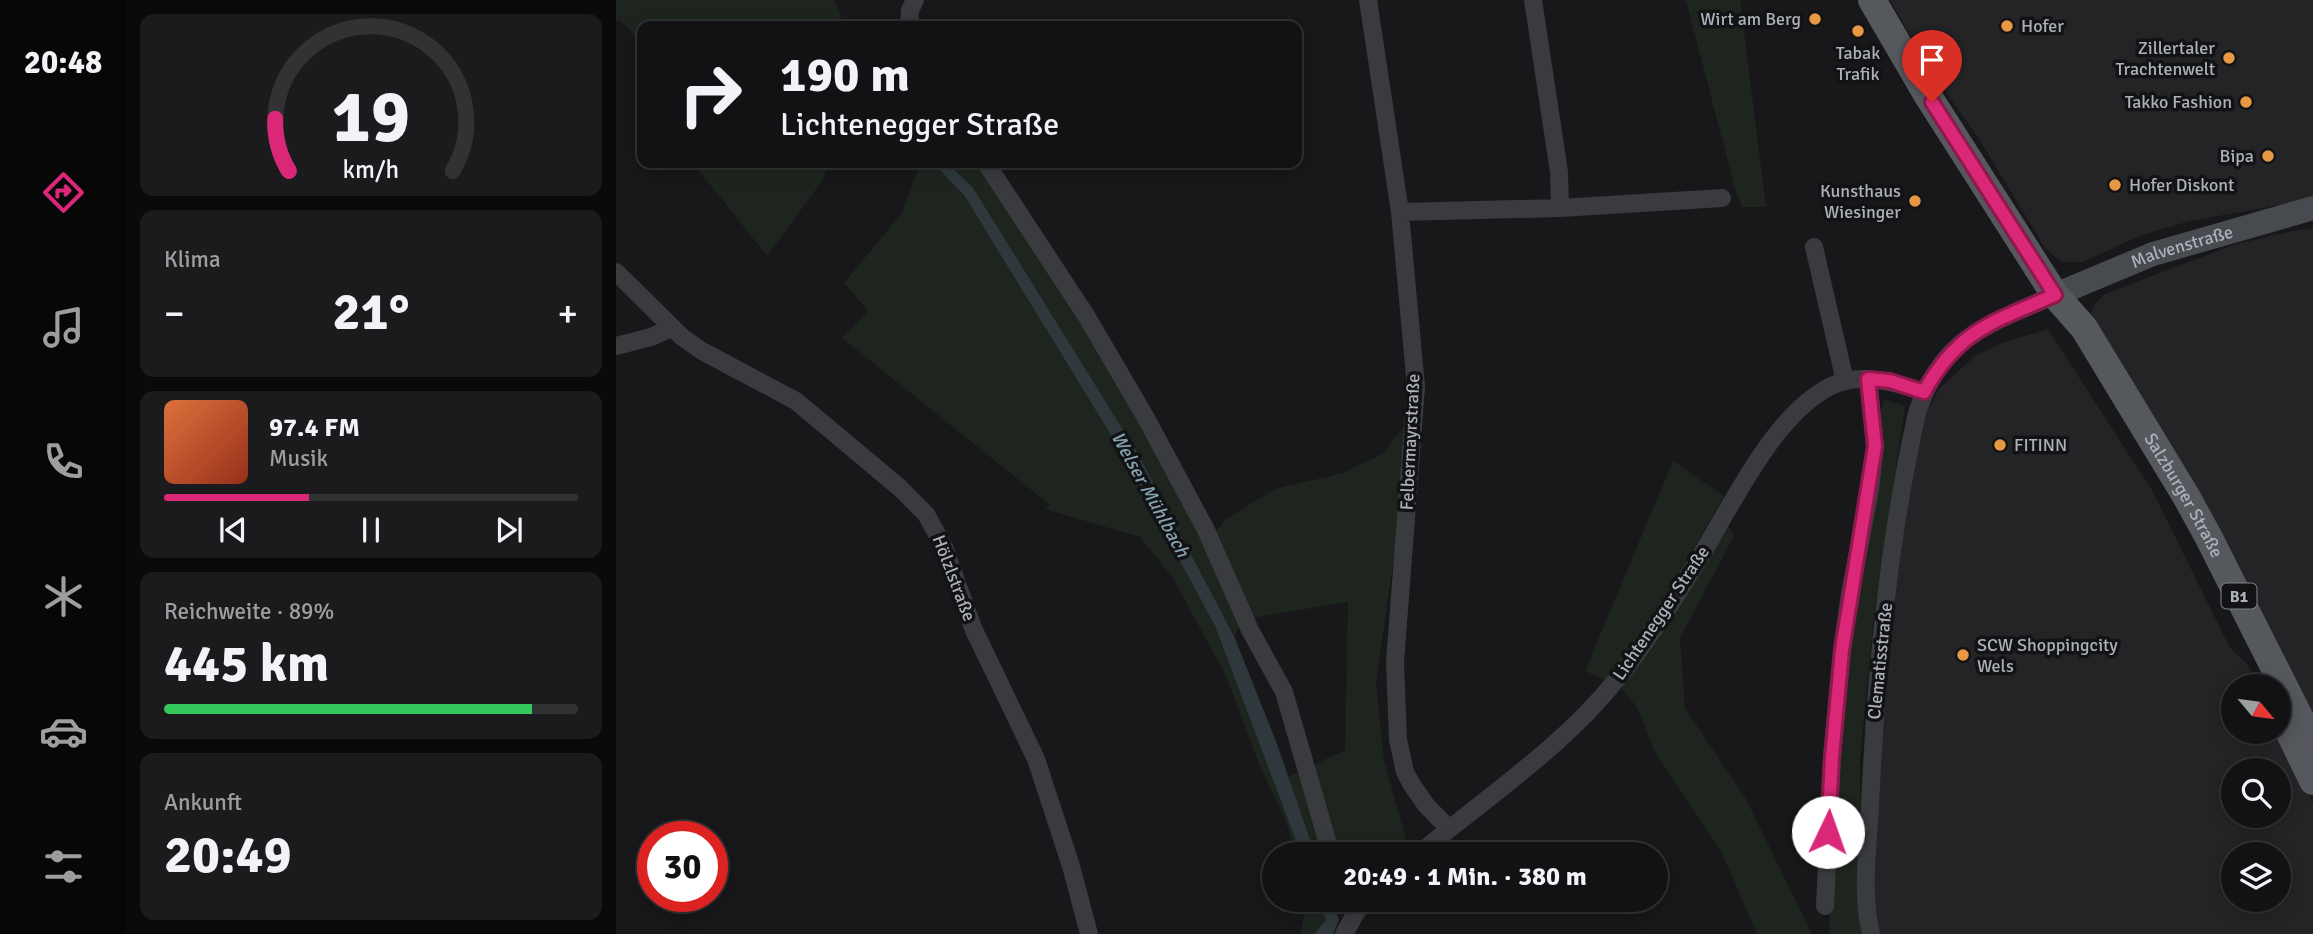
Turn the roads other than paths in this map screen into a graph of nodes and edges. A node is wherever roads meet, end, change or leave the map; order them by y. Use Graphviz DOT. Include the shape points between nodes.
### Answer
graph roads {
  1 [pos="915,0"];
  2 [pos="1368,0"];
  3 [pos="1533,0"];
  4 [pos="1872,0"];
  5 [pos="909,21"];
  6 [pos="989,168"];
  7 [pos="1722,198"];
  8 [pos="1560,208"];
  9 [pos="2313,208"];
  10 [pos="1400,212"];
  11 [pos="1814,247"];
  12 [pos="616,272"];
  13 [pos="2055,295"];
  14 [pos="671,328"];
  15 [pos="616,346"];
  16 [pos="1868,379"];
  17 [pos="1845,381"];
  18 [pos="1924,392"];
  19 [pos="2260,674"];
  20 [pos="2291,737"];
  21 [pos="2313,744"];
  22 [pos="2313,781"];
  23 [pos="1448,829"];
  24 [pos="1328,842"];
  25 [pos="1433,842"];
  26 [pos="1825,906"];
  27 [pos="1353,912"];
  28 [pos="1089,934"];
  29 [pos="1344,934"];
  30 [pos="1871,934"];
  1 -- 5 [label="street"];
  2 -- 10 [label="street, Felbermayrstraße"];
  3 -- 8 [label="street" via="1559,172"];
  4 -- 13 [label="main road, Salzburger Straße / B1"];
  6 -- 24 [label="street" via="1087,317 1206,530 1250,630 1284,692"];
  7 -- 8 [label="street"];
  8 -- 10 [label="street"];
  9 -- 13 [label="street, Malvenstraße" via="2153,254"];
  10 -- 23 [label="street, Felbermayrstraße" via="1416,387 1396,639 1398,740 1412,785"];
  11 -- 17 [label="street"];
  12 -- 14 [label="street, Hölzlstraße"];
  13 -- 18 [label="street" via="1986,324 1963,341 1940,365"];
  13 -- 19 [label="main road, Salzburger Straße / B1" via="2071,340 2183,525"];
  13 -- 21 [label="main road, Salzburger Straße / B1" via="2084,328 2186,496"];
  14 -- 15 [label="street"];
  14 -- 28 [label="street, Hölzlstraße" via="702,351 804,407 926,514 944,547 973,628 1036,760"];
  16 -- 17 [label="street, Lichtenegger Straße"];
  16 -- 18 [label="street, Lichtenegger Straße"];
  16 -- 26 [label="street" via="1875,446 1842,650"];
  17 -- 23 [label="street, Lichtenegger Straße" via="1799,408 1765,450 1664,614 1616,681 1558,741"];
  18 -- 30 [label="street, Clematisstraße" via="1910,443 1894,542 1874,703 1866,898"];
  20 -- 22 [label="main road"];
  23 -- 25 [label="street, Lichtenegger Straße"];
  27 -- 29 [label="street"];
}
